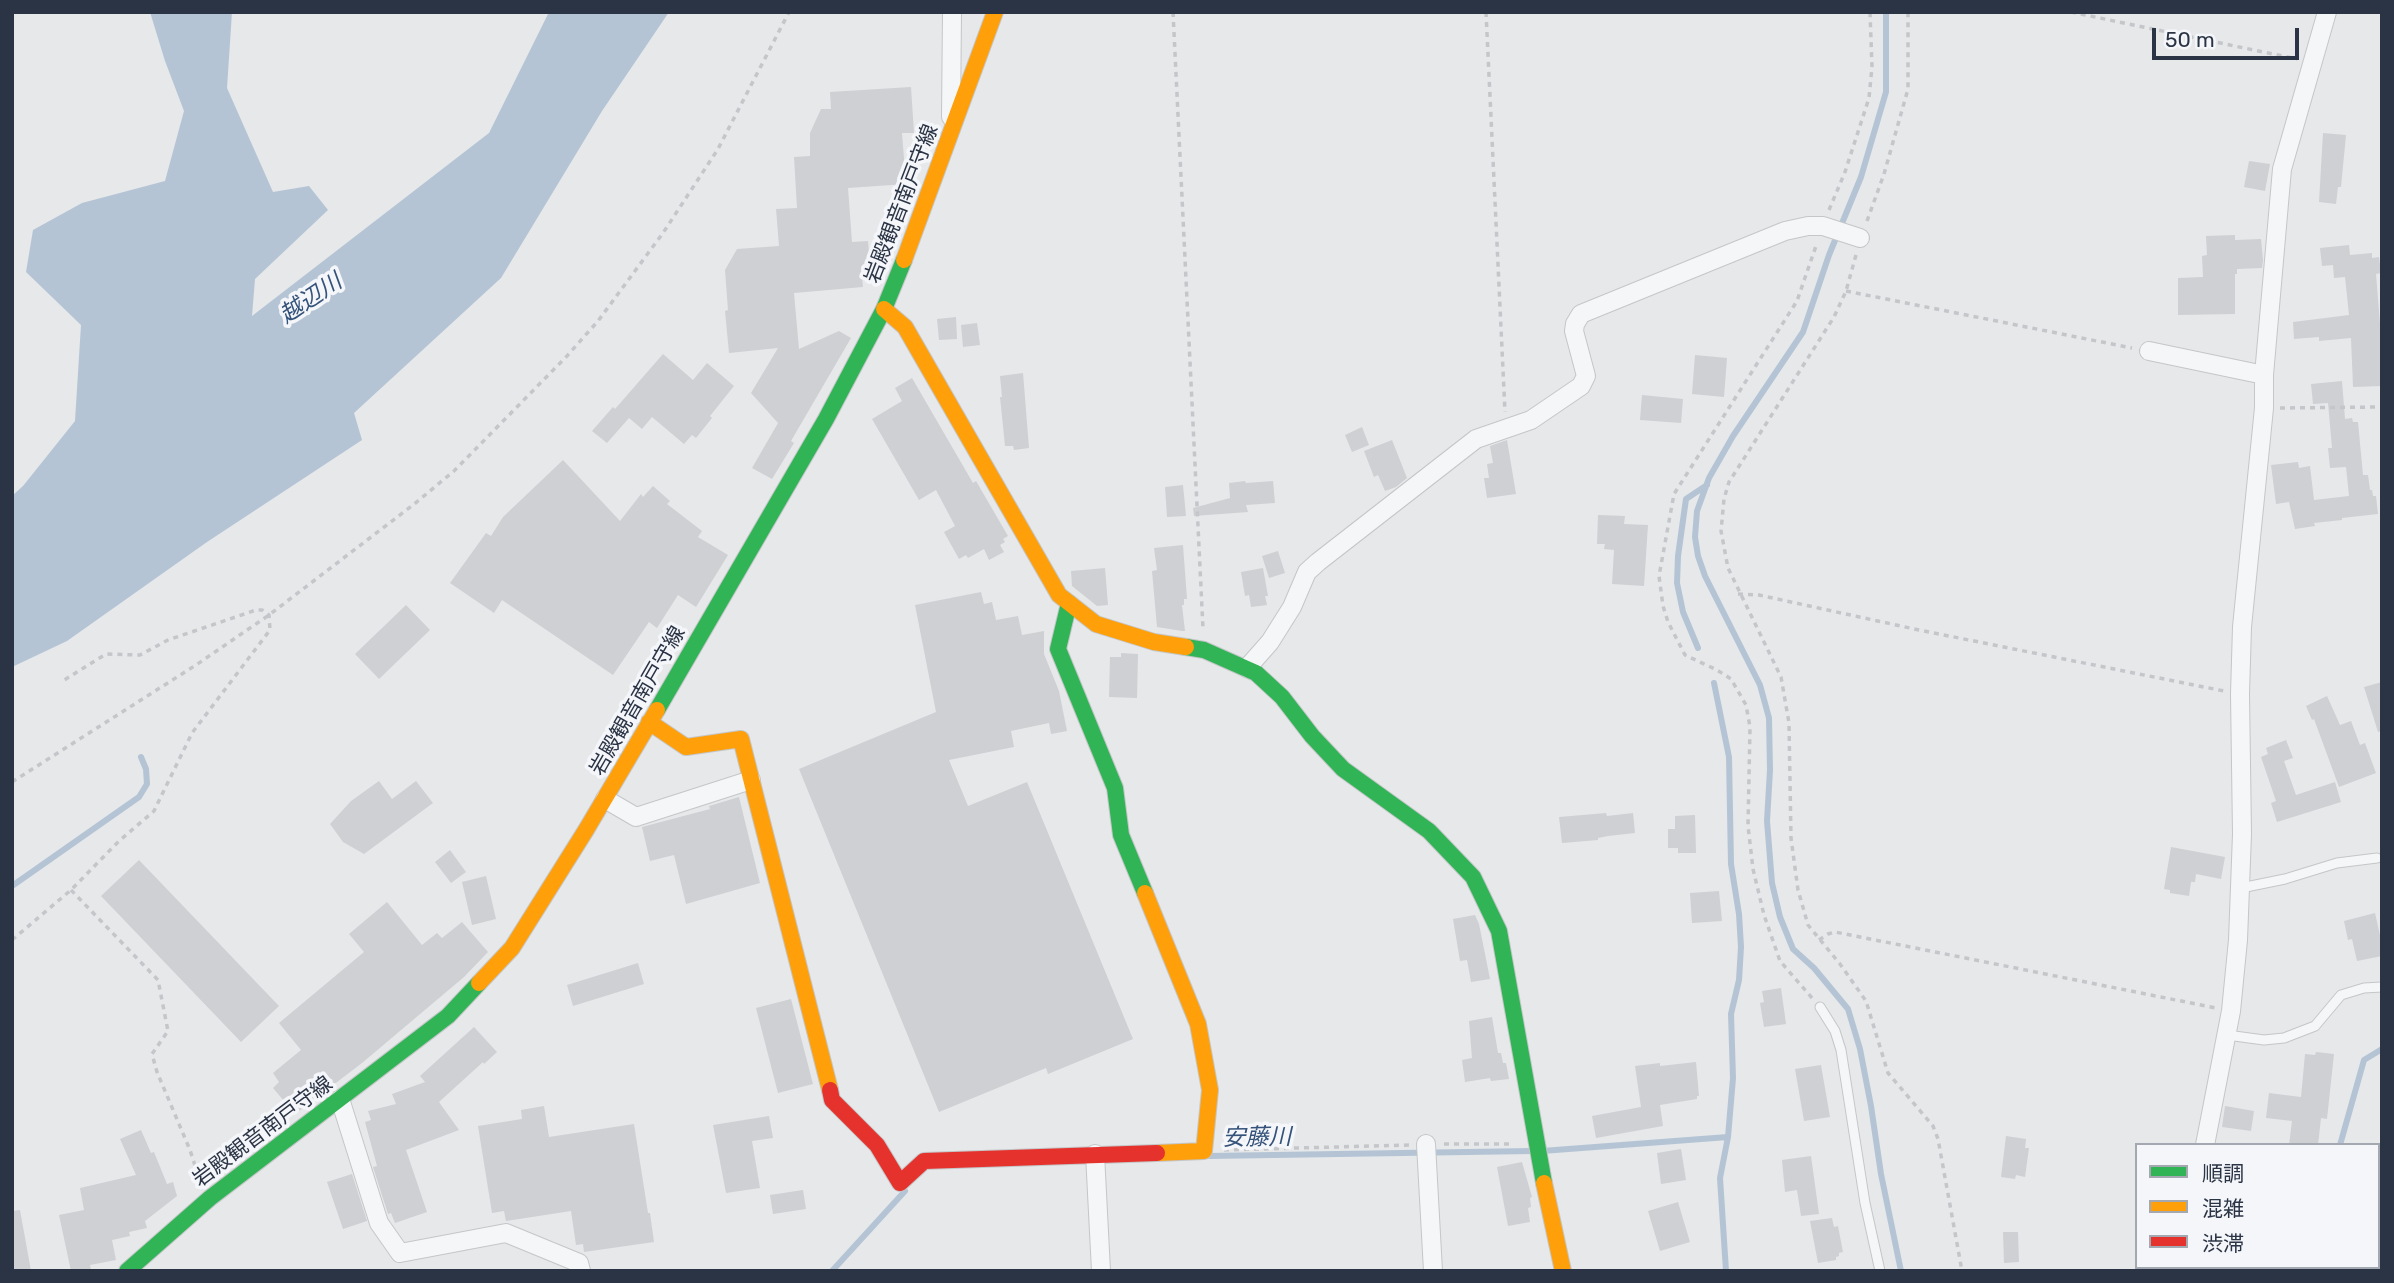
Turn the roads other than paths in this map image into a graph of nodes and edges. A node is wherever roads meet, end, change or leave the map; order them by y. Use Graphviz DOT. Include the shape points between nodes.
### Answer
graph roads {
  1 [pos="952,12"];
  2 [pos="995,12"];
  3 [pos="2327,12"];
  4 [pos="951,135"];
  5 [pos="1856,237"];
  6 [pos="884,309"];
  7 [pos="2149,351"];
  8 [pos="2264,375"];
  9 [pos="1069,603"];
  10 [pos="1247,668"];
  11 [pos="649,722"];
  12 [pos="751,780"];
  13 [pos="605,799"];
  14 [pos="2377,858"];
  15 [pos="2241,888"];
  16 [pos="2382,987"];
  17 [pos="1820,1007"];
  18 [pos="2227,1035"];
  19 [pos="340,1099"];
  20 [pos="2205,1143"];
  21 [pos="1426,1144"];
  22 [pos="1095,1154"];
  23 [pos="127,1271"];
  24 [pos="581,1271"];
  25 [pos="1101,1271"];
  26 [pos="1433,1271"];
  27 [pos="1563,1271"];
  28 [pos="1880,1271"];
  1 -- 4 [label="street"];
  2 -- 4 [label="street, 岩殿観音南戸守線"];
  3 -- 8 [label="street" via="2282,169"];
  4 -- 6 [label="street, 岩殿観音南戸守線"];
  5 -- 10 [label="street" via="1808,226 1769,236 1581,314 1574,331 1584,383 1531,420 1476,439 1318,562 1307,572 1270,642"];
  6 -- 9 [label="street" via="905,327 1024,537 1059,595"];
  6 -- 11 [label="street, 岩殿観音南戸守線" via="826,419"];
  7 -- 8 [label="street"];
  8 -- 15 [label="street" via="2242,627"];
  9 -- 10 [label="street" via="1096,624 1154,642 1204,650"];
  9 -- 22 [label="street" via="1058,649 1115,788 1121,835 1198,1024 1210,1090 1204,1150"];
  10 -- 27 [label="street" via="1272,687 1343,769 1429,831 1473,877 1499,931"];
  11 -- 12 [label="street" via="686,747 741,739"];
  11 -- 13 [label="street, 岩殿観音南戸守線"];
  12 -- 13 [label="street" via="636,817"];
  12 -- 22 [label="street" via="832,1100 877,1145 900,1184 924,1161"];
  13 -- 19 [label="street, 岩殿観音南戸守線" via="512,948 448,1016"];
  14 -- 15 [label="lane" via="2337,863"];
  15 -- 18 [label="street"];
  16 -- 18 [label="lane" via="2342,995 2315,1026 2284,1038"];
  17 -- 28 [label="lane" via="1841,1050"];
  18 -- 20 [label="street"];
  19 -- 23 [label="street, 岩殿観音南戸守線" via="210,1198"];
  19 -- 24 [label="street" via="379,1223 400,1253 506,1233 579,1263"];
  21 -- 26 [label="street"];
  22 -- 25 [label="street"];
}
